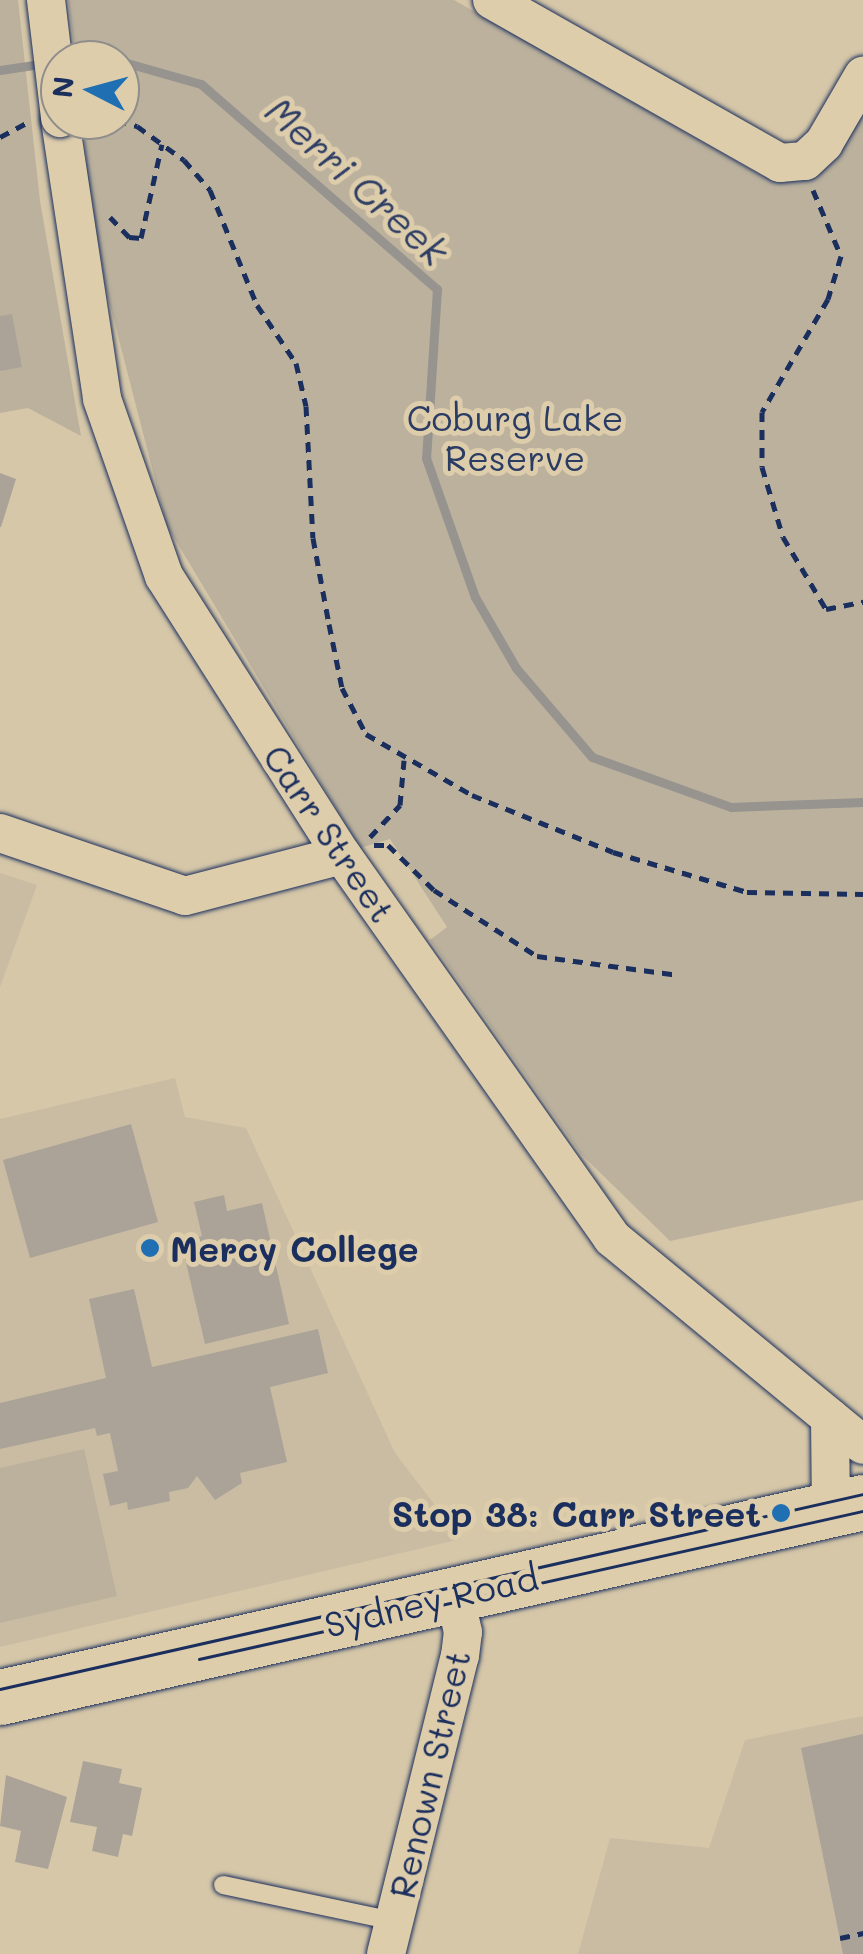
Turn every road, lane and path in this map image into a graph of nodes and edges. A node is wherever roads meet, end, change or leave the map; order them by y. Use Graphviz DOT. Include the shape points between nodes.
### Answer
graph roads {
  1 [pos="46,0"];
  2 [pos="492,0"];
  3 [pos="51,40"];
  4 [pos="863,76"];
  5 [pos="140,132"];
  6 [pos="62,140"];
  7 [pos="162,144"];
  8 [pos="804,161"];
  9 [pos="67,180"];
  10 [pos="863,602"];
  11 [pos="404,760"];
  12 [pos="0,833"];
  13 [pos="349,850"];
  14 [pos="863,894"];
  15 [pos="679,974"];
  16 [pos="830,1418"];
  17 [pos="863,1445"];
  18 [pos="847,1506"];
  19 [pos="454,1594"];
  20 [pos="0,1697"];
  21 [pos="223,1885"];
  22 [pos="863,1933"];
  23 [pos="390,1938"];
  24 [pos="840,1938"];
  1 -- 3 [label="street, Carr Street, bridge"];
  2 -- 8 [label="street" via="762,156"];
  4 -- 8 [label="street" via="824,143"];
  5 -- 7 [label="path"];
  6 -- 9 [label="street, Carr Street"];
  7 -- 9 [label="path" via="136,240"];
  7 -- 11 [label="path" via="210,190 257,305 296,363 306,406 313,538 342,688 366,734"];
  8 -- 10 [label="path" via="841,256 828,299 762,412 762,467 783,536 826,609"];
  9 -- 13 [label="street, Carr Street" via="102,399 164,576"];
  11 -- 13 [label="path" via="400,805"];
  11 -- 14 [label="path" via="525,820 748,892"];
  12 -- 13 [label="street" via="184,896"];
  13 -- 15 [label="path" via="388,845 434,890 537,956"];
  13 -- 16 [label="street, Carr Street" via="612,1238"];
  16 -- 17 [label="street, Carr Street"];
  16 -- 18 [label="street"];
  18 -- 19 [label="highway, Sydney Road"];
  19 -- 20 [label="highway, Sydney Road"];
  19 -- 23 [label="street, Renown Street" via="463,1632 460,1656"];
  21 -- 23 [label="lane"];
  22 -- 24 [label="path"];
}
